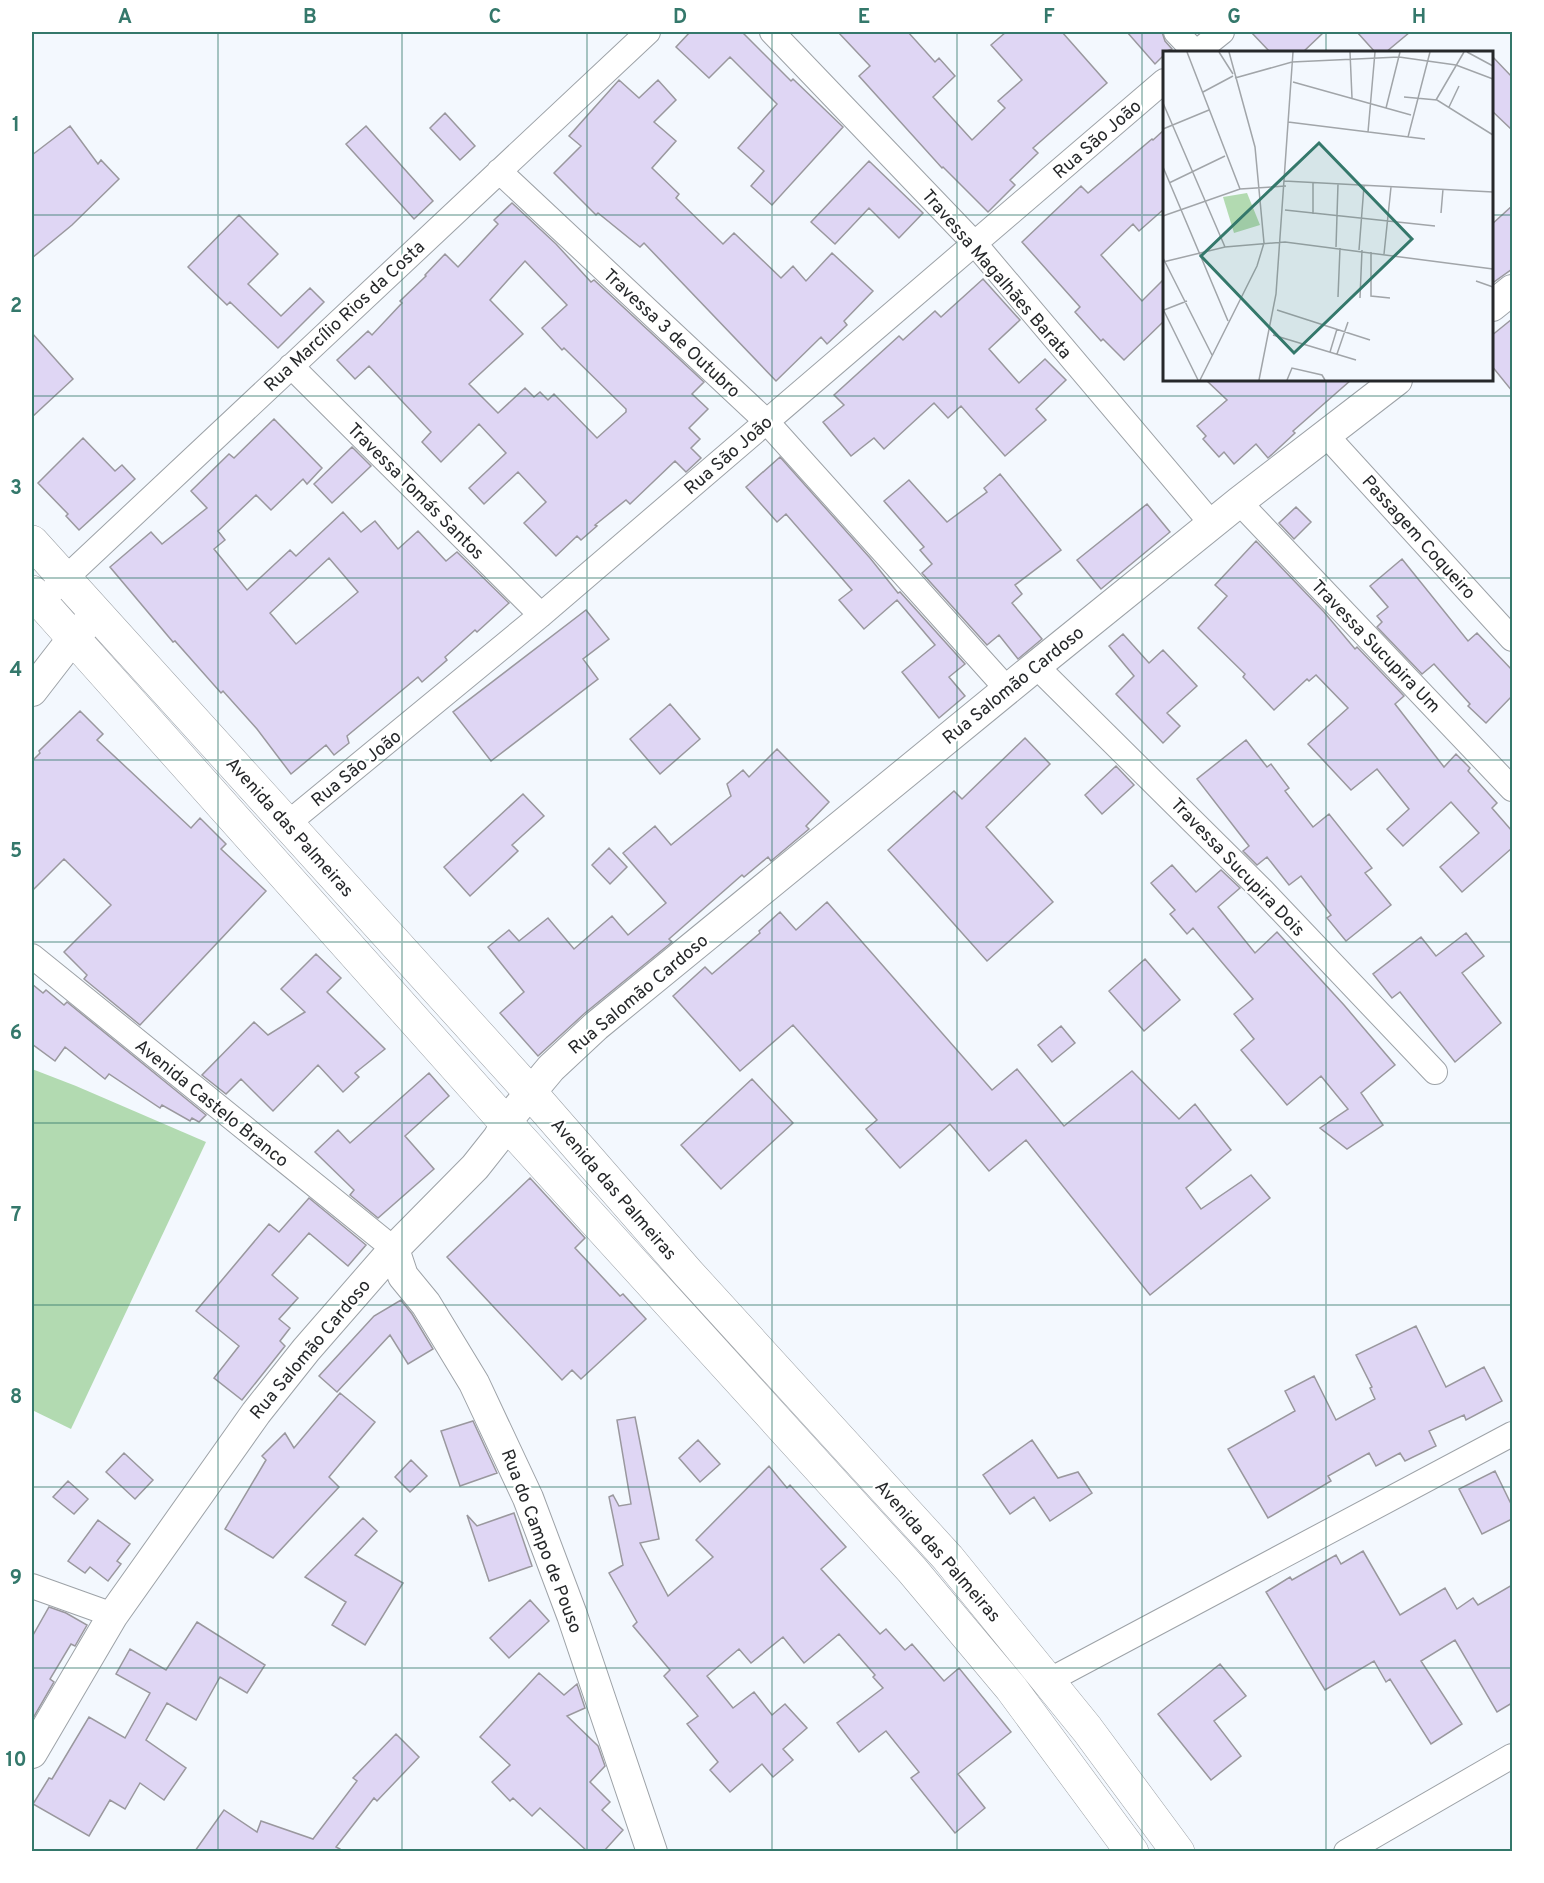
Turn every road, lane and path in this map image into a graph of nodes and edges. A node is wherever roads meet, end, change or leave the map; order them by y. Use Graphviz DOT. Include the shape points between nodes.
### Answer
graph roads {
  1 [pos="648,32"];
  2 [pos="772,32"];
  3 [pos="1176,32"];
  4 [pos="1222,32"];
  5 [pos="1195,51"];
  6 [pos="1197,51"];
  7 [pos="1163,82"];
  8 [pos="499,171"];
  9 [pos="975,244"];
  10 [pos="1512,290"];
  11 [pos="1493,304"];
  12 [pos="291,366"];
  13 [pos="1396,381"];
  14 [pos="766,421"];
  15 [pos="1326,435"];
  16 [pos="1239,502"];
  17 [pos="1212,524"];
  18 [pos="32,542"];
  19 [pos="65,579"];
  20 [pos="36,597"];
  21 [pos="97,613"];
  22 [pos="541,615"];
  23 [pos="73,638"];
  24 [pos="1512,639"];
  25 [pos="1036,666"];
  26 [pos="1007,689"];
  27 [pos="32,691"];
  28 [pos="1512,789"];
  29 [pos="287,824"];
  30 [pos="32,956"];
  31 [pos="1435,1072"];
  32 [pos="530,1092"];
  33 [pos="506,1123"];
  34 [pos="394,1249"];
  35 [pos="1512,1434"];
  36 [pos="32,1586"];
  37 [pos="113,1615"];
  38 [pos="1048,1681"];
  39 [pos="32,1753"];
  40 [pos="1512,1756"];
  41 [pos="652,1851"];
  42 [pos="1132,1851"];
  43 [pos="1178,1851"];
  44 [pos="1346,1851"];
  1 -- 8 [label="street, Rua Marcílio Rios da Costa"];
  2 -- 9 [label="street, Travessa Magalhães Barata"];
  3 -- 5 [label="street"];
  4 -- 6 [label="street"];
  7 -- 9 [label="street, Rua São João"];
  8 -- 12 [label="street, Rua Marcílio Rios da Costa"];
  8 -- 14 [label="street, Travessa 3 de Outubro"];
  9 -- 14 [label="street, Rua São João"];
  9 -- 17 [label="street, Travessa Magalhães Barata"];
  10 -- 11 [label="street"];
  12 -- 19 [label="street, Rua Marcílio Rios da Costa"];
  12 -- 22 [label="street, Travessa Tomás Santos"];
  13 -- 15 [label="street, Rua Salomão Cardoso"];
  14 -- 22 [label="street, Rua São João"];
  14 -- 26 [label="street, Travessa 3 de Outubro"];
  15 -- 16 [label="street, Rua Salomão Cardoso"];
  15 -- 24 [label="street, Passagem Coqueiro"];
  16 -- 17 [label="street, Rua Salomão Cardoso"];
  16 -- 28 [label="street, Travessa Sucupira Um"];
  17 -- 25 [label="street, Rua Salomão Cardoso"];
  18 -- 19 [label="main road, Avenida das Palmeiras"];
  19 -- 20 [label="street, Rua Marcílio Rios da Costa"];
  19 -- 21 [label="main road, Avenida das Palmeiras"];
  20 -- 23 [label="main road, Avenida das Palmeiras"];
  21 -- 23 [label="street"];
  21 -- 29 [label="main road, Avenida das Palmeiras"];
  22 -- 29 [label="street, Rua São João"];
  23 -- 27 [label="street"];
  23 -- 33 [label="main road, Avenida das Palmeiras"];
  25 -- 26 [label="street, Rua Salomão Cardoso"];
  25 -- 31 [label="street, Travessa Sucupira Dois" via="1262,890"];
  26 -- 32 [label="street, Rua Salomão Cardoso" via="596,1026"];
  29 -- 32 [label="main road, Avenida das Palmeiras"];
  30 -- 34 [label="street, Avenida Castelo Branco"];
  32 -- 33 [label="street, Rua Salomão Cardoso"];
  32 -- 38 [label="main road, Avenida das Palmeiras" via="688,1273 948,1558"];
  33 -- 34 [label="street, Rua Salomão Cardoso" via="475,1167"];
  33 -- 42 [label="main road, Avenida das Palmeiras" via="912,1570 1011,1688"];
  34 -- 37 [label="street, Rua Salomão Cardoso" via="256,1413"];
  34 -- 41 [label="street, Rua do Campo de Pouso" via="404,1276 426,1304 474,1383 528,1498"];
  35 -- 38 [label="street"];
  36 -- 37 [label="street"];
  37 -- 39 [label="street, Rua Salomão Cardoso"];
  38 -- 43 [label="main road, Avenida das Palmeiras"];
  40 -- 44 [label="street"];
}
